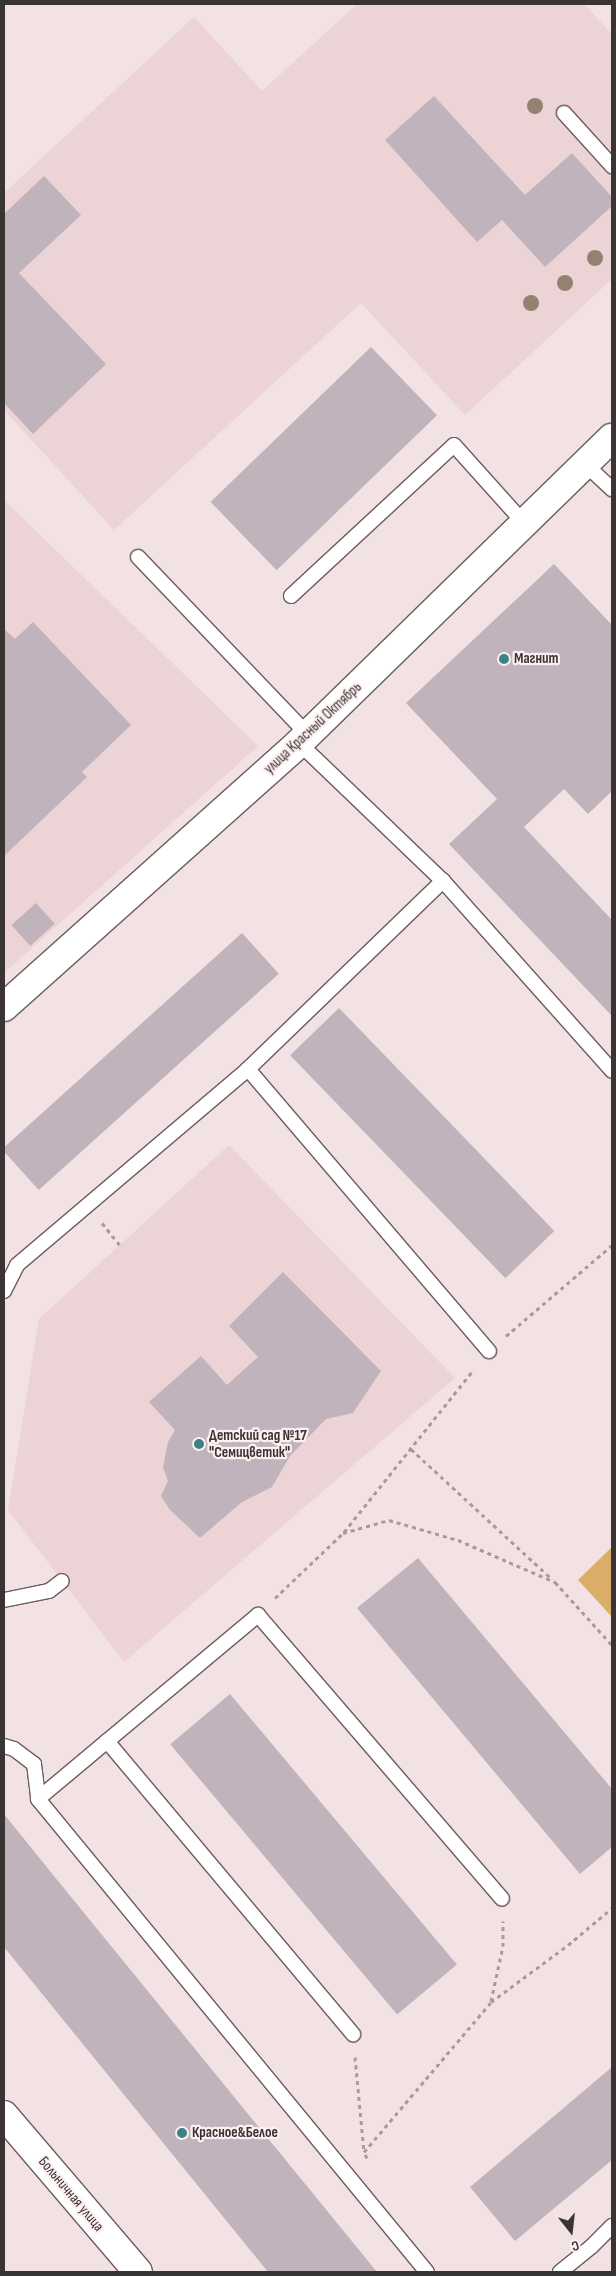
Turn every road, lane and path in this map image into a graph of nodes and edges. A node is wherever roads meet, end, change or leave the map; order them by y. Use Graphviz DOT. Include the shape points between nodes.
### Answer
graph roads {
  1 [pos="564,113"];
  2 [pos="612,166"];
  3 [pos="612,438"];
  4 [pos="584,464"];
  5 [pos="612,489"];
  6 [pos="524,523"];
  7 [pos="138,556"];
  8 [pos="291,596"];
  9 [pos="304,739"];
  10 [pos="443,881"];
  11 [pos="4,1007"];
  12 [pos="248,1069"];
  13 [pos="612,1071"];
  14 [pos="612,1245"];
  15 [pos="4,1291"];
  16 [pos="489,1351"];
  17 [pos="411,1449"];
  18 [pos="343,1533"];
  19 [pos="62,1581"];
  20 [pos="555,1582"];
  21 [pos="4,1600"];
  22 [pos="258,1615"];
  23 [pos="612,1645"];
  24 [pos="107,1741"];
  25 [pos="4,1746"];
  26 [pos="38,1799"];
  27 [pos="502,1899"];
  28 [pos="612,1908"];
  29 [pos="491,2002"];
  30 [pos="353,2034"];
  31 [pos="4,2115"];
  32 [pos="364,2152"];
  33 [pos="368,2161"];
  34 [pos="612,2226"];
  35 [pos="138,2272"];
  36 [pos="427,2272"];
  37 [pos="560,2272"];
  1 -- 2 [label="lane"];
  3 -- 4 [label="street, улица Красный Октябрь"];
  4 -- 5 [label="lane"];
  4 -- 6 [label="street, улица Красный Октябрь"];
  6 -- 8 [label="lane" via="454,445"];
  6 -- 9 [label="street, улица Красный Октябрь"];
  7 -- 9 [label="lane"];
  9 -- 10 [label="lane"];
  9 -- 11 [label="street, улица Красный Октябрь"];
  10 -- 12 [label="lane"];
  10 -- 13 [label="lane"];
  12 -- 15 [label="lane" via="16,1265"];
  12 -- 16 [label="lane"];
  14 -- 16 [label="path"];
  16 -- 17 [label="path"];
  17 -- 18 [label="path"];
  17 -- 20 [label="path"];
  18 -- 20 [label="path" via="389,1520 458,1540"];
  18 -- 22 [label="path"];
  19 -- 21 [label="lane" via="49,1591"];
  20 -- 23 [label="path"];
  22 -- 24 [label="lane"];
  22 -- 27 [label="lane"];
  24 -- 26 [label="lane"];
  24 -- 30 [label="lane"];
  25 -- 26 [label="lane" via="34,1764"];
  26 -- 36 [label="lane"];
  27 -- 29 [label="path" via="503,1946"];
  28 -- 29 [label="path"];
  29 -- 32 [label="path"];
  30 -- 32 [label="path"];
  31 -- 35 [label="street, Больничная улица"];
  32 -- 33 [label="path"];
  34 -- 37 [label="lane" via="591,2248"];
}
